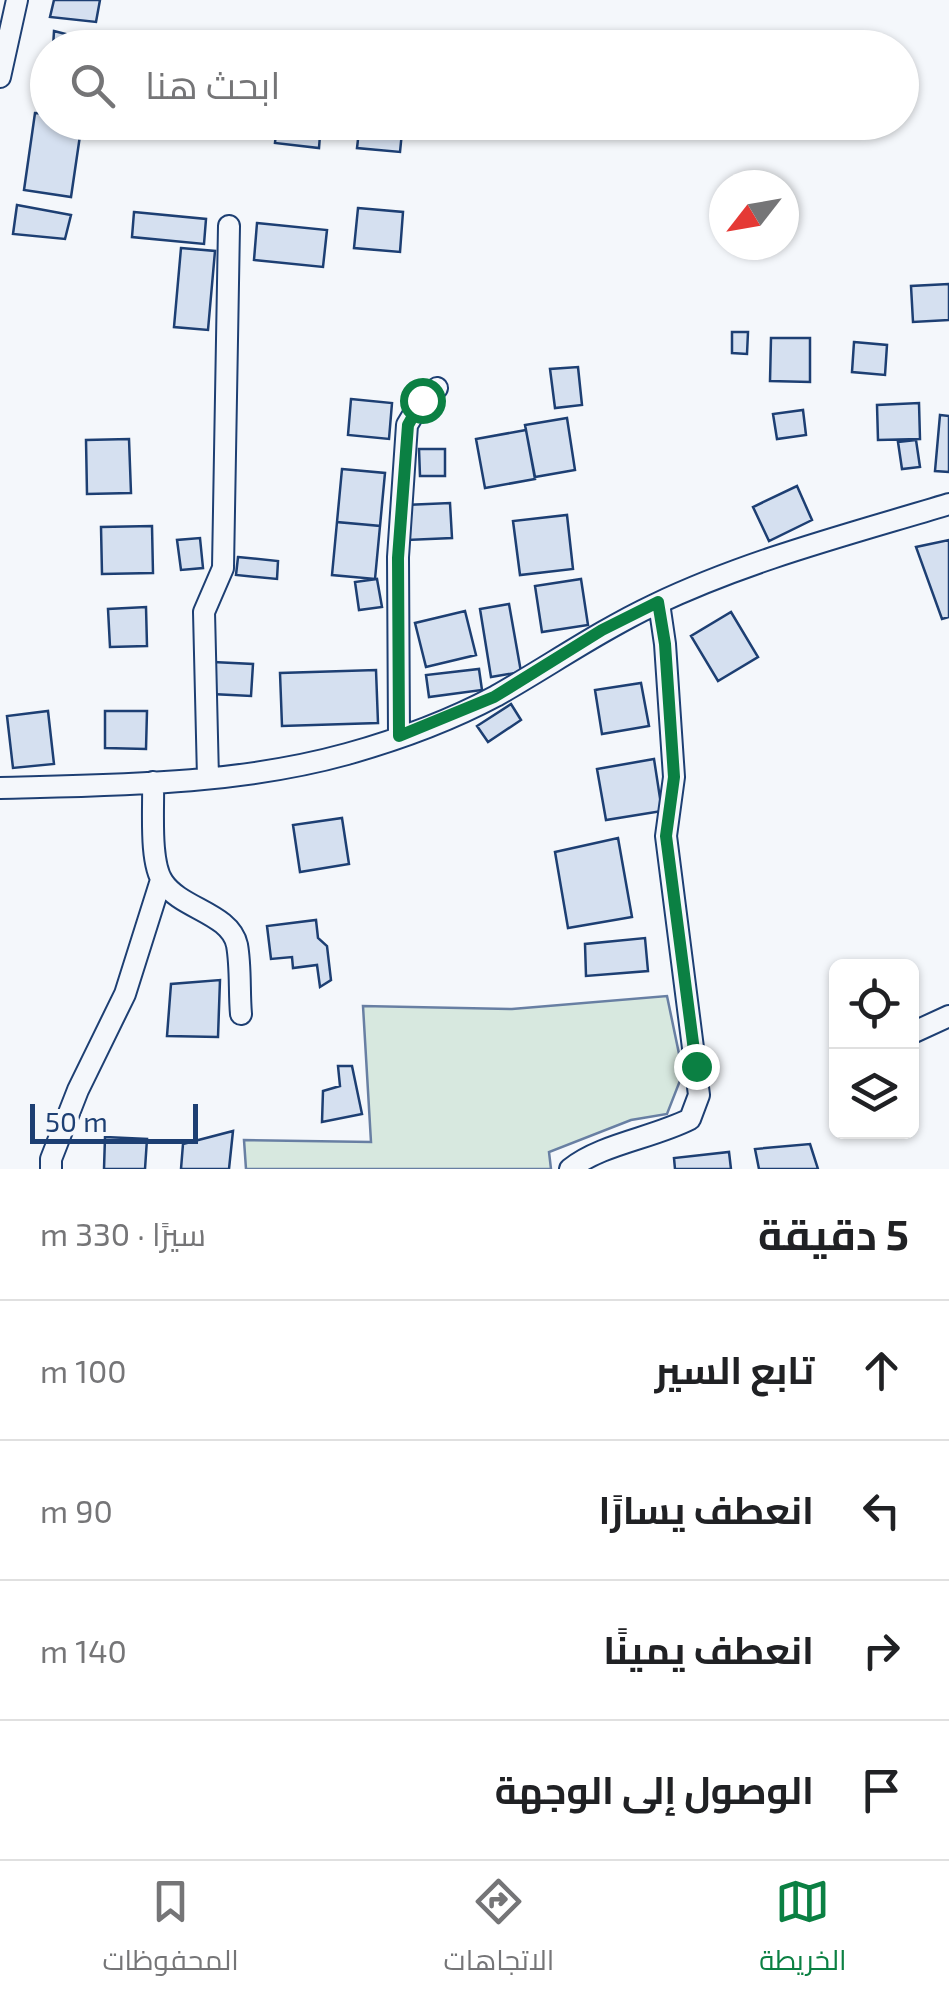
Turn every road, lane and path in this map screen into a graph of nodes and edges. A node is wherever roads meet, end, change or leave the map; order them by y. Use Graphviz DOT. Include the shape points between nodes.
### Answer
graph roads {
  1 [pos="17,0"];
  2 [pos="0,77"];
  3 [pos="229,226"];
  4 [pos="437,388"];
  5 [pos="949,504"];
  6 [pos="658,602"];
  7 [pos="399,736"];
  8 [pos="208,778"];
  9 [pos="152,782"];
  10 [pos="0,788"];
  11 [pos="161,880"];
  12 [pos="240,1014"];
  13 [pos="949,1016"];
  14 [pos="919,1030"];
  15 [pos="52,1169"];
  16 [pos="570,1169"];
  1 -- 2 [label="street"];
  3 -- 8 [label="street" via="223,568 204,612"];
  4 -- 7 [label="street" via="408,425 398,558"];
  5 -- 6 [label="street" via="786,553"];
  6 -- 7 [label="street" via="494,697"];
  6 -- 16 [label="street" via="674,777 666,836 699,1095 690,1120 583,1158"];
  7 -- 8 [label="street" via="268,772"];
  8 -- 9 [label="street"];
  9 -- 10 [label="street"];
  9 -- 11 [label="street"];
  11 -- 12 [label="street" via="233,933"];
  11 -- 15 [label="street" via="124,994 78,1090"];
  13 -- 14 [label="street"];
}
